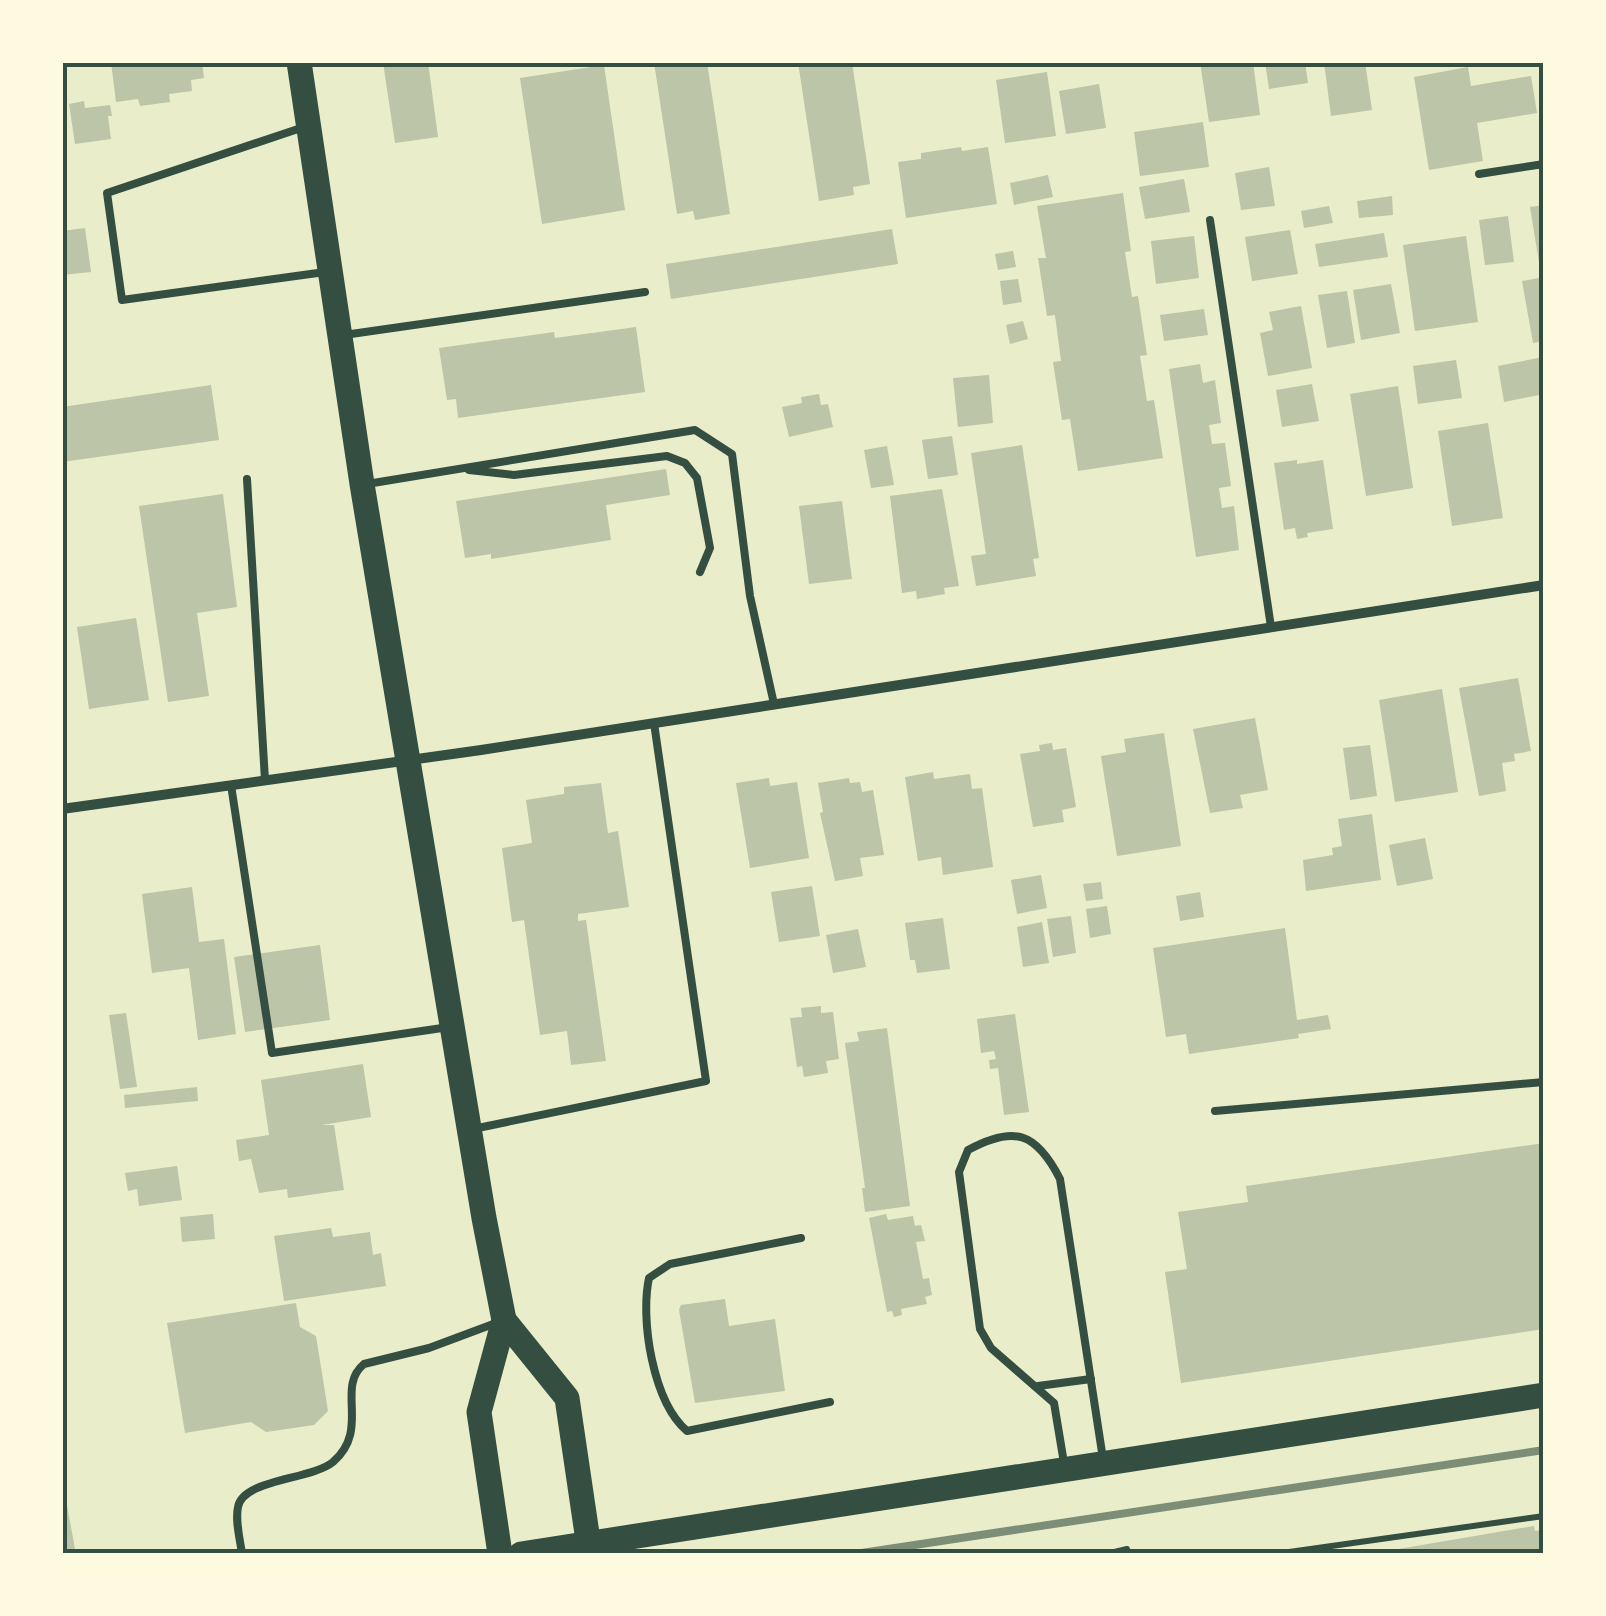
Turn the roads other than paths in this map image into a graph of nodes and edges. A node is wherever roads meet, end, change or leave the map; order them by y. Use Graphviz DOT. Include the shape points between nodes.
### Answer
graph roads {
  1 [pos="299,62"];
  2 [pos="308,126"];
  3 [pos="1544,164"];
  4 [pos="1479,174"];
  5 [pos="1210,220"];
  6 [pos="330,271"];
  7 [pos="646,292"];
  8 [pos="340,335"];
  9 [pos="456,469"];
  10 [pos="248,478"];
  11 [pos="362,484"];
  12 [pos="700,572"];
  13 [pos="1544,584"];
  14 [pos="1271,626"];
  15 [pos="774,704"];
  16 [pos="654,723"];
  17 [pos="408,761"];
  18 [pos="265,780"];
  19 [pos="231,785"];
  20 [pos="62,809"];
  21 [pos="452,1027"];
  22 [pos="1544,1082"];
  23 [pos="1215,1111"];
  24 [pos="469,1130"];
  25 [pos="801,1238"];
  26 [pos="504,1320"];
  27 [pos="1091,1379"];
  28 [pos="1038,1386"];
  29 [pos="1544,1395"];
  30 [pos="830,1402"];
  31 [pos="1104,1464"];
  32 [pos="1066,1470"];
  33 [pos="589,1549"];
  34 [pos="242,1554"];
  35 [pos="500,1554"];
  36 [pos="520,1554"];
  1 -- 2 [label="main road"];
  2 -- 6 [label="main road"];
  2 -- 6 [label="lane" via="107,193 122,300"];
  3 -- 4 [label="lane"];
  5 -- 14 [label="lane"];
  6 -- 8 [label="main road"];
  7 -- 8 [label="lane"];
  8 -- 11 [label="main road"];
  9 -- 11 [label="lane"];
  9 -- 12 [label="lane" via="514,475 668,456 685,463 697,478 710,548"];
  9 -- 15 [label="lane" via="695,430 732,454 750,596"];
  10 -- 18 [label="lane"];
  11 -- 17 [label="main road"];
  13 -- 14 [label="street"];
  14 -- 15 [label="street"];
  15 -- 16 [label="street"];
  16 -- 17 [label="street"];
  16 -- 24 [label="lane" via="706,1081"];
  17 -- 18 [label="street"];
  17 -- 21 [label="main road"];
  18 -- 19 [label="street"];
  19 -- 20 [label="street"];
  19 -- 21 [label="lane" via="272,1053"];
  21 -- 24 [label="main road"];
  22 -- 23 [label="lane"];
  24 -- 26 [label="main road"];
  25 -- 30 [label="lane" via="670,1264 650,1278 644,1301 656,1376 672,1418 687,1430"];
  26 -- 33 [label="main road" via="567,1398"];
  26 -- 34 [label="lane" via="355,1370 348,1443 314,1473 240,1498"];
  26 -- 35 [label="main road" via="479,1412"];
  27 -- 28 [label="lane"];
  27 -- 28 [label="lane" via="1060,1179 1047,1153 1024,1136 994,1136 968,1150 959,1172 980,1329 991,1348"];
  27 -- 31 [label="lane"];
  28 -- 32 [label="lane" via="1054,1402"];
  29 -- 31 [label="main road"];
  31 -- 32 [label="main road"];
  32 -- 33 [label="main road"];
  33 -- 36 [label="main road"];
}
